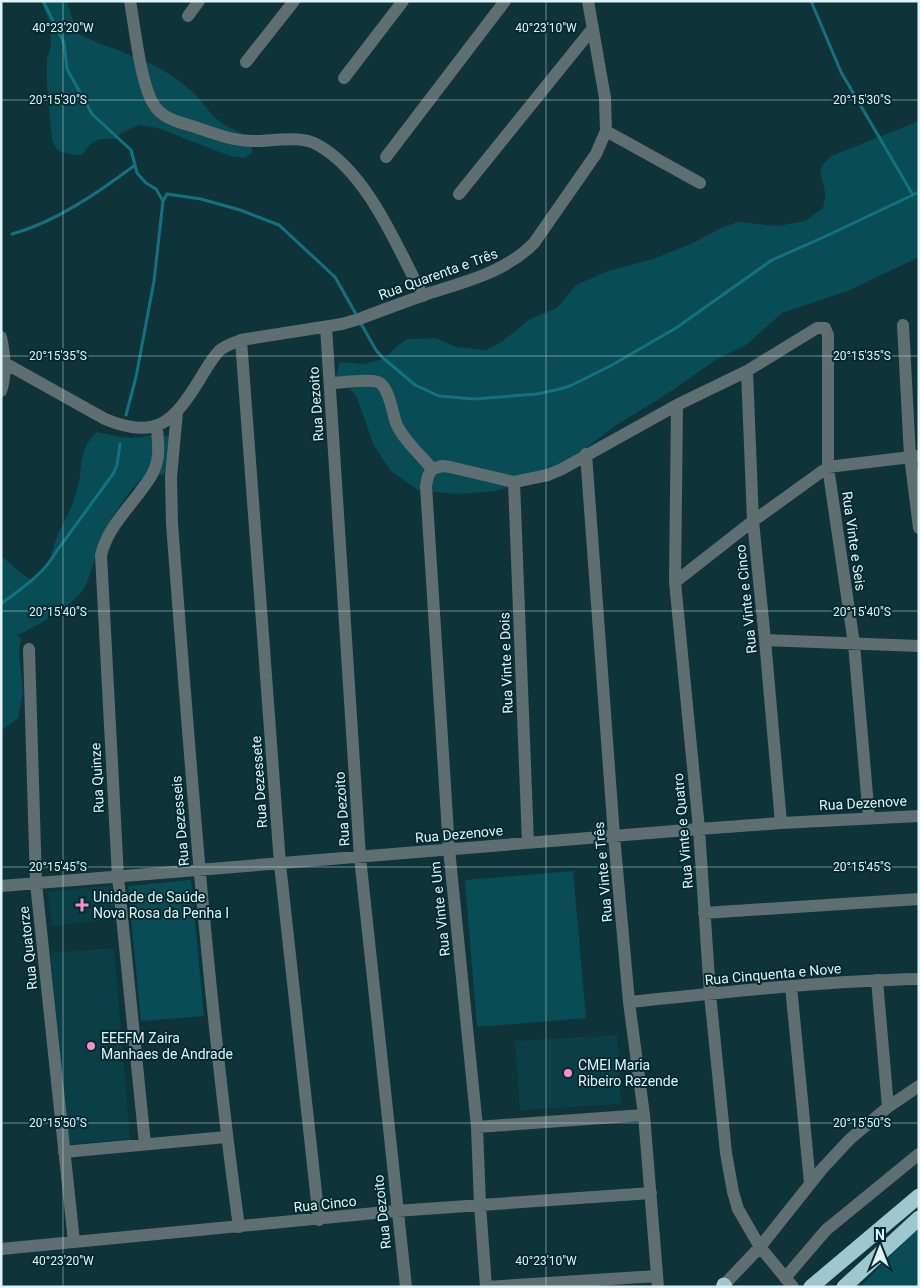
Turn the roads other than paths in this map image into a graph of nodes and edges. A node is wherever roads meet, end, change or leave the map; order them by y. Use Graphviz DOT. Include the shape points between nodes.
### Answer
graph roads {
  1 [pos="130,1"];
  2 [pos="199,1"];
  3 [pos="294,1"];
  4 [pos="403,1"];
  5 [pos="505,1"];
  6 [pos="588,1"];
  7 [pos="188,16"];
  8 [pos="593,28"];
  9 [pos="246,62"];
  10 [pos="344,78"];
  11 [pos="606,131"];
  12 [pos="386,157"];
  13 [pos="700,183"];
  14 [pos="459,194"];
  15 [pos="423,296"];
  16 [pos="902,325"];
  17 [pos="326,327"];
  18 [pos="1,337"];
  19 [pos="241,340"];
  20 [pos="3,363"];
  21 [pos="747,372"];
  22 [pos="330,383"];
  23 [pos="1,391"];
  24 [pos="677,405"];
  25 [pos="177,412"];
  26 [pos="157,426"];
  27 [pos="586,454"];
  28 [pos="915,456"];
  29 [pos="828,467"];
  30 [pos="432,469"];
  31 [pos="514,482"];
  32 [pos="753,521"];
  33 [pos="919,528"];
  34 [pos="675,582"];
  35 [pos="766,640"];
  36 [pos="854,644"];
  37 [pos="919,646"];
  38 [pos="29,649"];
  39 [pos="919,816"];
  40 [pos="869,818"];
  41 [pos="781,823"];
  42 [pos="699,829"];
  43 [pos="614,836"];
  44 [pos="528,844"];
  45 [pos="449,849"];
  46 [pos="360,857"];
  47 [pos="280,864"];
  48 [pos="199,871"];
  49 [pos="118,877"];
  50 [pos="36,883"];
  51 [pos="1,886"];
  52 [pos="919,899"];
  53 [pos="704,913"];
  54 [pos="919,979"];
  55 [pos="877,980"];
  56 [pos="791,986"];
  57 [pos="710,994"];
  58 [pos="630,1002"];
  59 [pos="919,1086"];
  60 [pos="888,1107"];
  61 [pos="644,1115"];
  62 [pos="477,1127"];
  63 [pos="226,1137"];
  64 [pos="146,1144"];
  65 [pos="64,1152"];
  66 [pos="919,1154"];
  67 [pos="810,1184"];
  68 [pos="651,1193"];
  69 [pos="919,1196"];
  70 [pos="480,1205"];
  71 [pos="396,1211"];
  72 [pos="919,1218"];
  73 [pos="319,1220"];
  74 [pos="239,1227"];
  75 [pos="74,1242"];
  76 [pos="760,1247"];
  77 [pos="1,1249"];
  78 [pos="658,1282"];
  79 [pos="789,1282"];
  80 [pos="724,1286"];
  81 [pos="406,1287"];
  82 [pos="486,1287"];
  83 [pos="811,1287"];
  84 [pos="844,1287"];
  1 -- 15 [label="street" via="147,93 158,111 224,137 301,141 317,145 337,159 363,188"];
  2 -- 7 [label="street"];
  3 -- 9 [label="street"];
  4 -- 10 [label="street"];
  5 -- 12 [label="street"];
  6 -- 8 [label="street, Rua Quarenta e Três"];
  8 -- 11 [label="street, Rua Quarenta e Três" via="605,98"];
  8 -- 14 [label="street"];
  11 -- 13 [label="street"];
  11 -- 15 [label="street, Rua Quarenta e Três" via="596,154 524,253 497,270"];
  15 -- 17 [label="street, Rua Quarenta e Três"];
  16 -- 28 [label="street"];
  17 -- 19 [label="street, Rua Quarenta e Três"];
  17 -- 22 [label="street, Rua Dezoito"];
  18 -- 20 [label="street"];
  19 -- 25 [label="street, Rua Quarenta e Três" via="221,349"];
  19 -- 47 [label="street, Rua Dezessete"];
  20 -- 23 [label="street"];
  20 -- 26 [label="street" via="122,427"];
  21 -- 24 [label="street"];
  21 -- 29 [label="street, Rua Vinte e Seis" via="817,328 825,328 828,335"];
  21 -- 32 [label="street, Rua Vinte e Cinco"];
  22 -- 30 [label="street" via="380,383 397,425"];
  22 -- 46 [label="street, Rua Dezoito"];
  24 -- 27 [label="street"];
  24 -- 34 [label="street, Rua Vinte e Quatro"];
  25 -- 26 [label="street, Rua Quarenta e Três"];
  25 -- 48 [label="street, Rua Dezesseis" via="170,499"];
  26 -- 49 [label="street, Rua Quinze" via="157,462 153,474 111,530 101,555"];
  27 -- 31 [label="street" via="548,475"];
  27 -- 43 [label="street, Rua Vinte e Três"];
  28 -- 29 [label="street"];
  28 -- 33 [label="street"];
  29 -- 32 [label="street"];
  29 -- 36 [label="street, Rua Vinte e Seis"];
  30 -- 31 [label="street" via="450,467"];
  30 -- 45 [label="street, Rua Vinte e Um" via="426,486"];
  31 -- 44 [label="street, Rua Vinte e Dois"];
  32 -- 34 [label="street"];
  32 -- 35 [label="street, Rua Vinte e Cinco"];
  34 -- 42 [label="street, Rua Vinte e Quatro"];
  35 -- 36 [label="street"];
  35 -- 41 [label="street, Rua Vinte e Cinco"];
  36 -- 37 [label="street"];
  36 -- 40 [label="street, Rua Vinte e Seis"];
  38 -- 50 [label="street, Rua Quatorze"];
  39 -- 40 [label="street, Rua Dezenove"];
  40 -- 41 [label="street, Rua Dezenove"];
  41 -- 42 [label="street, Rua Dezenove"];
  42 -- 43 [label="street, Rua Dezenove"];
  42 -- 53 [label="street, Rua Vinte e Quatro"];
  43 -- 44 [label="street, Rua Dezenove"];
  43 -- 58 [label="street, Rua Vinte e Três"];
  44 -- 45 [label="street, Rua Dezenove"];
  45 -- 46 [label="street, Rua Dezenove"];
  45 -- 62 [label="street, Rua Vinte e Um"];
  46 -- 47 [label="street, Rua Dezenove"];
  46 -- 71 [label="street, Rua Dezoito"];
  47 -- 48 [label="street, Rua Dezenove"];
  47 -- 73 [label="street, Rua Dezessete"];
  48 -- 49 [label="street, Rua Dezenove"];
  48 -- 63 [label="street, Rua Dezesseis"];
  49 -- 50 [label="street, Rua Dezenove"];
  49 -- 64 [label="street, Rua Quinze"];
  50 -- 51 [label="street, Rua Dezenove"];
  50 -- 65 [label="street, Rua Quatorze"];
  52 -- 53 [label="street"];
  53 -- 57 [label="street, Rua Vinte e Quatro"];
  54 -- 55 [label="street, Rua Cinquenta e Nove"];
  55 -- 56 [label="street, Rua Cinquenta e Nove"];
  55 -- 60 [label="street"];
  56 -- 57 [label="street, Rua Cinquenta e Nove"];
  56 -- 67 [label="street"];
  57 -- 58 [label="street, Rua Cinquenta e Nove"];
  57 -- 76 [label="street, Rua Vinte e Quatro" via="731,1183 738,1209"];
  58 -- 61 [label="street, Rua Vinte e Três"];
  59 -- 60 [label="street"];
  60 -- 67 [label="street" via="855,1134"];
  61 -- 62 [label="street"];
  61 -- 68 [label="street, Rua Vinte e Três"];
  62 -- 70 [label="street, Rua Vinte e Um"];
  63 -- 64 [label="street"];
  63 -- 74 [label="street, Rua Dezesseis"];
  64 -- 65 [label="street"];
  65 -- 75 [label="street, Rua Quatorze"];
  66 -- 79 [label="street" via="826,1230"];
  67 -- 76 [label="street"];
  68 -- 70 [label="street, Rua Cinco"];
  68 -- 78 [label="street, Rua Vinte e Três"];
  69 -- 83 [label="highway"];
  70 -- 71 [label="street, Rua Cinco"];
  70 -- 82 [label="street, Rua Vinte e Um"];
  71 -- 73 [label="street, Rua Cinco"];
  71 -- 81 [label="street, Rua Dezoito"];
  72 -- 84 [label="highway"];
  73 -- 74 [label="street, Rua Cinco"];
  74 -- 75 [label="street, Rua Cinco"];
  75 -- 77 [label="street, Rua Cinco"];
  76 -- 79 [label="street, Rua Vinte e Quatro"];
  76 -- 80 [label="street"];
  78 -- 82 [label="street"];
}
